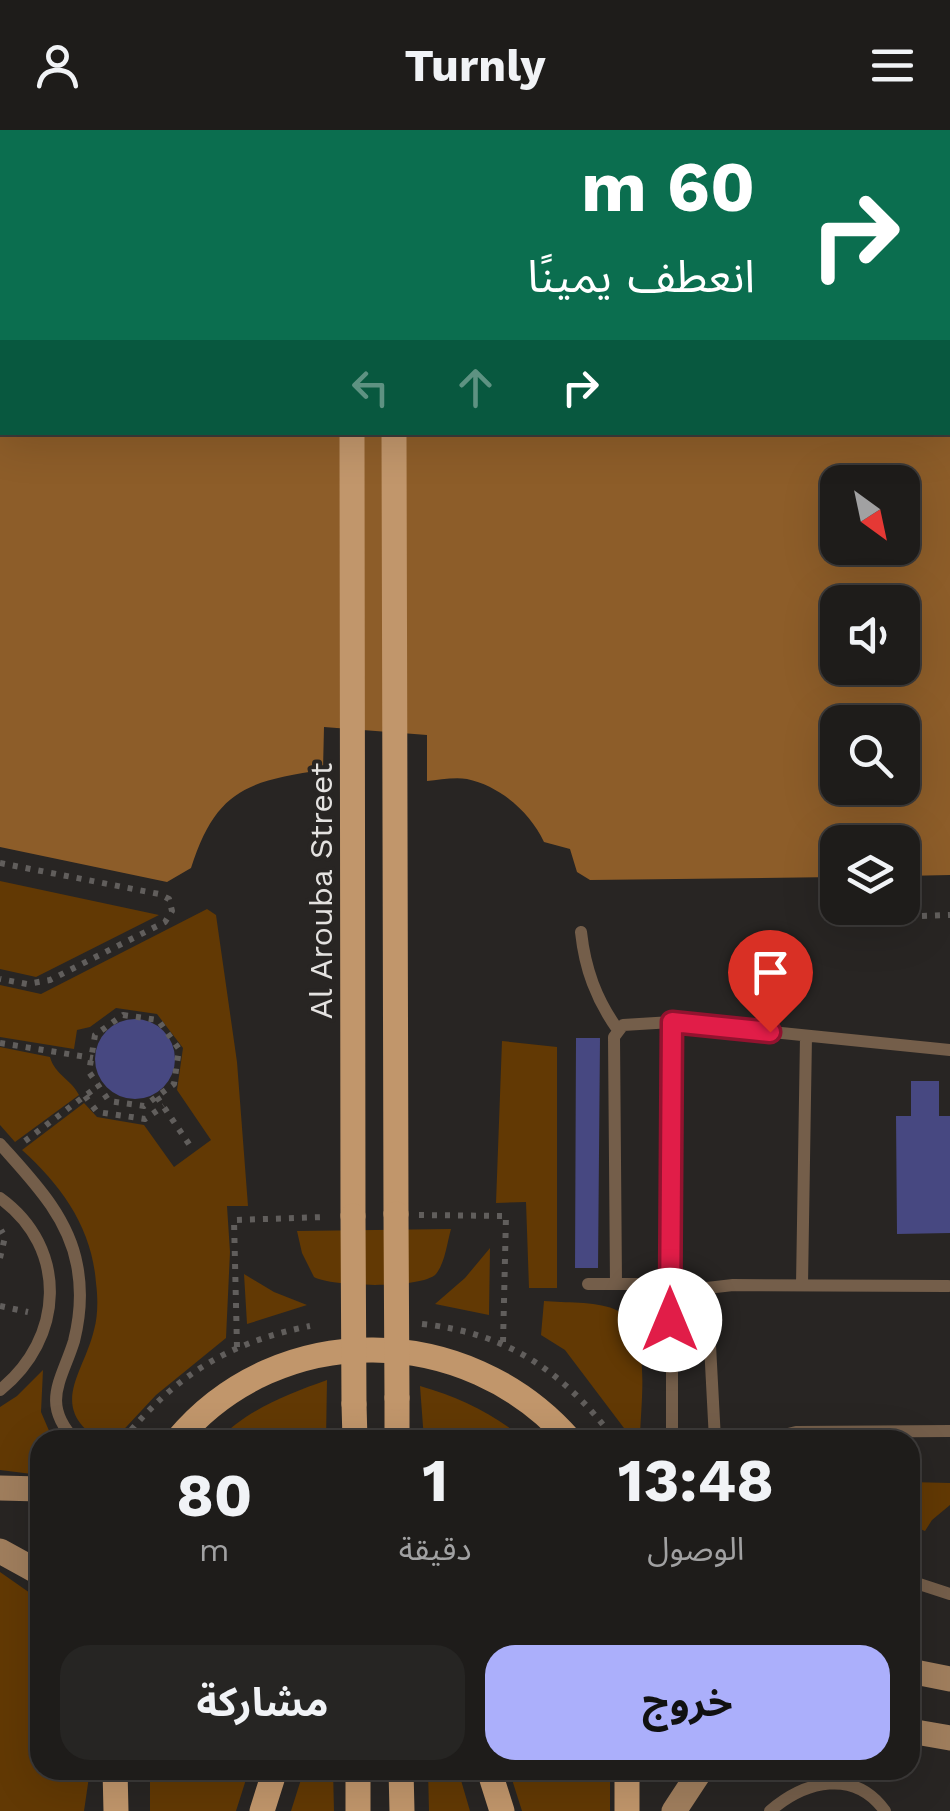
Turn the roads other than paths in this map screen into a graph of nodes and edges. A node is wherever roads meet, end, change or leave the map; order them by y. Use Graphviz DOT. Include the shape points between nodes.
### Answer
graph roads {
  1 [pos="352,435"];
  2 [pos="394,435"];
  3 [pos="581,932"];
  4 [pos="672,1022"];
  5 [pos="618,1030"];
  6 [pos="806,1036"];
  7 [pos="950,1050"];
  8 [pos="4,1148"];
  9 [pos="0,1198"];
  10 [pos="588,1284"];
  11 [pos="616,1284"];
  12 [pos="670,1284"];
  13 [pos="802,1285"];
  14 [pos="948,1286"];
  15 [pos="707,1288"];
  16 [pos="0,1390"];
  17 [pos="67,1430"];
  18 [pos="187,1430"];
  19 [pos="354,1430"];
  20 [pos="397,1430"];
  21 [pos="560,1430"];
  22 [pos="672,1430"];
  23 [pos="714,1430"];
  24 [pos="920,1431"];
  25 [pos="950,1431"];
  26 [pos="0,1488"];
  27 [pos="30,1490"];
  28 [pos="0,1551"];
  29 [pos="30,1568"];
  30 [pos="920,1584"];
  31 [pos="950,1594"];
  32 [pos="920,1673"];
  33 [pos="950,1678"];
  34 [pos="920,1733"];
  35 [pos="950,1738"];
  36 [pos="115,1780"];
  37 [pos="272,1780"];
  38 [pos="358,1780"];
  39 [pos="401,1780"];
  40 [pos="493,1780"];
  41 [pos="626,1780"];
  42 [pos="695,1780"];
  43 [pos="834,1780"];
  44 [pos="850,1780"];
  45 [pos="116,1811"];
  46 [pos="262,1811"];
  47 [pos="358,1811"];
  48 [pos="402,1811"];
  49 [pos="502,1811"];
  50 [pos="627,1811"];
  51 [pos="674,1811"];
  52 [pos="770,1811"];
  53 [pos="885,1811"];
  1 -- 19 [label="main road, Al Arouba Street, bridge"];
  2 -- 20 [label="main road, bridge"];
  3 -- 5 [label="lane" via="588,974"];
  4 -- 5 [label="lane" via="629,1022"];
  4 -- 6 [label="lane"];
  4 -- 12 [label="lane"];
  5 -- 11 [label="lane"];
  6 -- 7 [label="lane"];
  6 -- 13 [label="lane"];
  8 -- 17 [label="lane" via="53,1206 78,1269 77,1328 56,1398"];
  9 -- 16 [label="lane" via="37,1239 50,1297 31,1360"];
  10 -- 11 [label="lane"];
  11 -- 12 [label="lane"];
  12 -- 15 [label="lane"];
  12 -- 22 [label="lane"];
  13 -- 14 [label="lane"];
  13 -- 15 [label="lane"];
  15 -- 23 [label="lane"];
  18 -- 21 [label="main road" via="213,1404 272,1370 370,1348 470,1367 529,1400"];
  24 -- 25 [label="lane"];
  26 -- 27 [label="main road"];
  28 -- 29 [label="main road"];
  30 -- 31 [label="lane"];
  32 -- 33 [label="main road"];
  34 -- 35 [label="main road"];
  36 -- 45 [label="main road"];
  37 -- 46 [label="main road"];
  38 -- 47 [label="main road"];
  39 -- 48 [label="main road"];
  40 -- 49 [label="main road"];
  41 -- 50 [label="main road"];
  42 -- 51 [label="main road"];
  43 -- 52 [label="lane" via="797,1791"];
  44 -- 53 [label="lane"];
}
